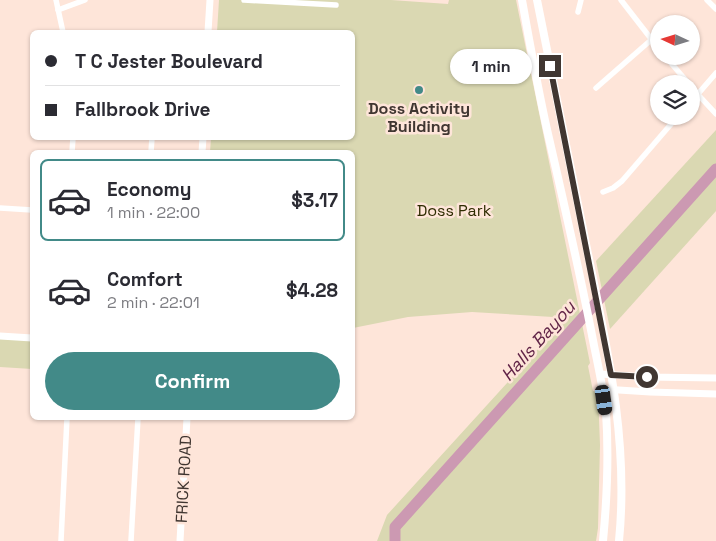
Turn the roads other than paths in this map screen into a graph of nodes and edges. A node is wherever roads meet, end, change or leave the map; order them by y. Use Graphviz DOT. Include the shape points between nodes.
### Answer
graph roads {
  1 [pos="56,0"];
  2 [pos="85,0"];
  3 [pos="210,0"];
  4 [pos="244,0"];
  5 [pos="522,0"];
  6 [pos="537,0"];
  7 [pos="580,0"];
  8 [pos="621,0"];
  9 [pos="707,0"];
  10 [pos="336,5"];
  11 [pos="58,10"];
  12 [pos="716,10"];
  13 [pos="578,12"];
  14 [pos="63,30"];
  15 [pos="208,30"];
  16 [pos="650,40"];
  17 [pos="673,65"];
  18 [pos="550,66"];
  19 [pos="535,69"];
  20 [pos="716,73"];
  21 [pos="681,75"];
  22 [pos="596,88"];
  23 [pos="700,92"];
  24 [pos="700,96"];
  25 [pos="716,114"];
  26 [pos="670,125"];
  27 [pos="603,192"];
  28 [pos="577,197"];
  29 [pos="564,199"];
  30 [pos="0,208"];
  31 [pos="30,210"];
  32 [pos="0,336"];
  33 [pos="30,338"];
  34 [pos="600,374"];
  35 [pos="611,375"];
  36 [pos="716,378"];
  37 [pos="603,389"];
  38 [pos="614,390"];
  39 [pos="716,394"];
  40 [pos="67,420"];
  41 [pos="138,420"];
  42 [pos="186,420"];
  43 [pos="61,541"];
  44 [pos="131,541"];
  45 [pos="180,541"];
  46 [pos="603,541"];
  47 [pos="619,541"];
  1 -- 11 [label="street"];
  2 -- 11 [label="street"];
  3 -- 15 [label="street"];
  4 -- 10 [label="street"];
  5 -- 19 [label="main road"];
  6 -- 18 [label="main road"];
  7 -- 13 [label="street"];
  8 -- 16 [label="street"];
  9 -- 12 [label="street"];
  11 -- 14 [label="street"];
  16 -- 22 [label="street"];
  17 -- 21 [label="street"];
  18 -- 19 [label="main road"];
  18 -- 28 [label="main road"];
  19 -- 29 [label="main road"];
  20 -- 23 [label="street"];
  24 -- 25 [label="street"];
  26 -- 27 [label="street" via="622,181"];
  28 -- 29 [label="main road"];
  28 -- 35 [label="main road"];
  29 -- 34 [label="main road"];
  30 -- 31 [label="street"];
  32 -- 33 [label="street"];
  34 -- 35 [label="street"];
  34 -- 37 [label="main road"];
  35 -- 36 [label="street"];
  35 -- 38 [label="main road"];
  37 -- 38 [label="street"];
  37 -- 46 [label="main road" via="607,448"];
  38 -- 39 [label="street"];
  38 -- 47 [label="main road" via="622,456"];
  40 -- 43 [label="street"];
  41 -- 44 [label="street"];
  42 -- 45 [label="street, FRICK ROAD"];
}
